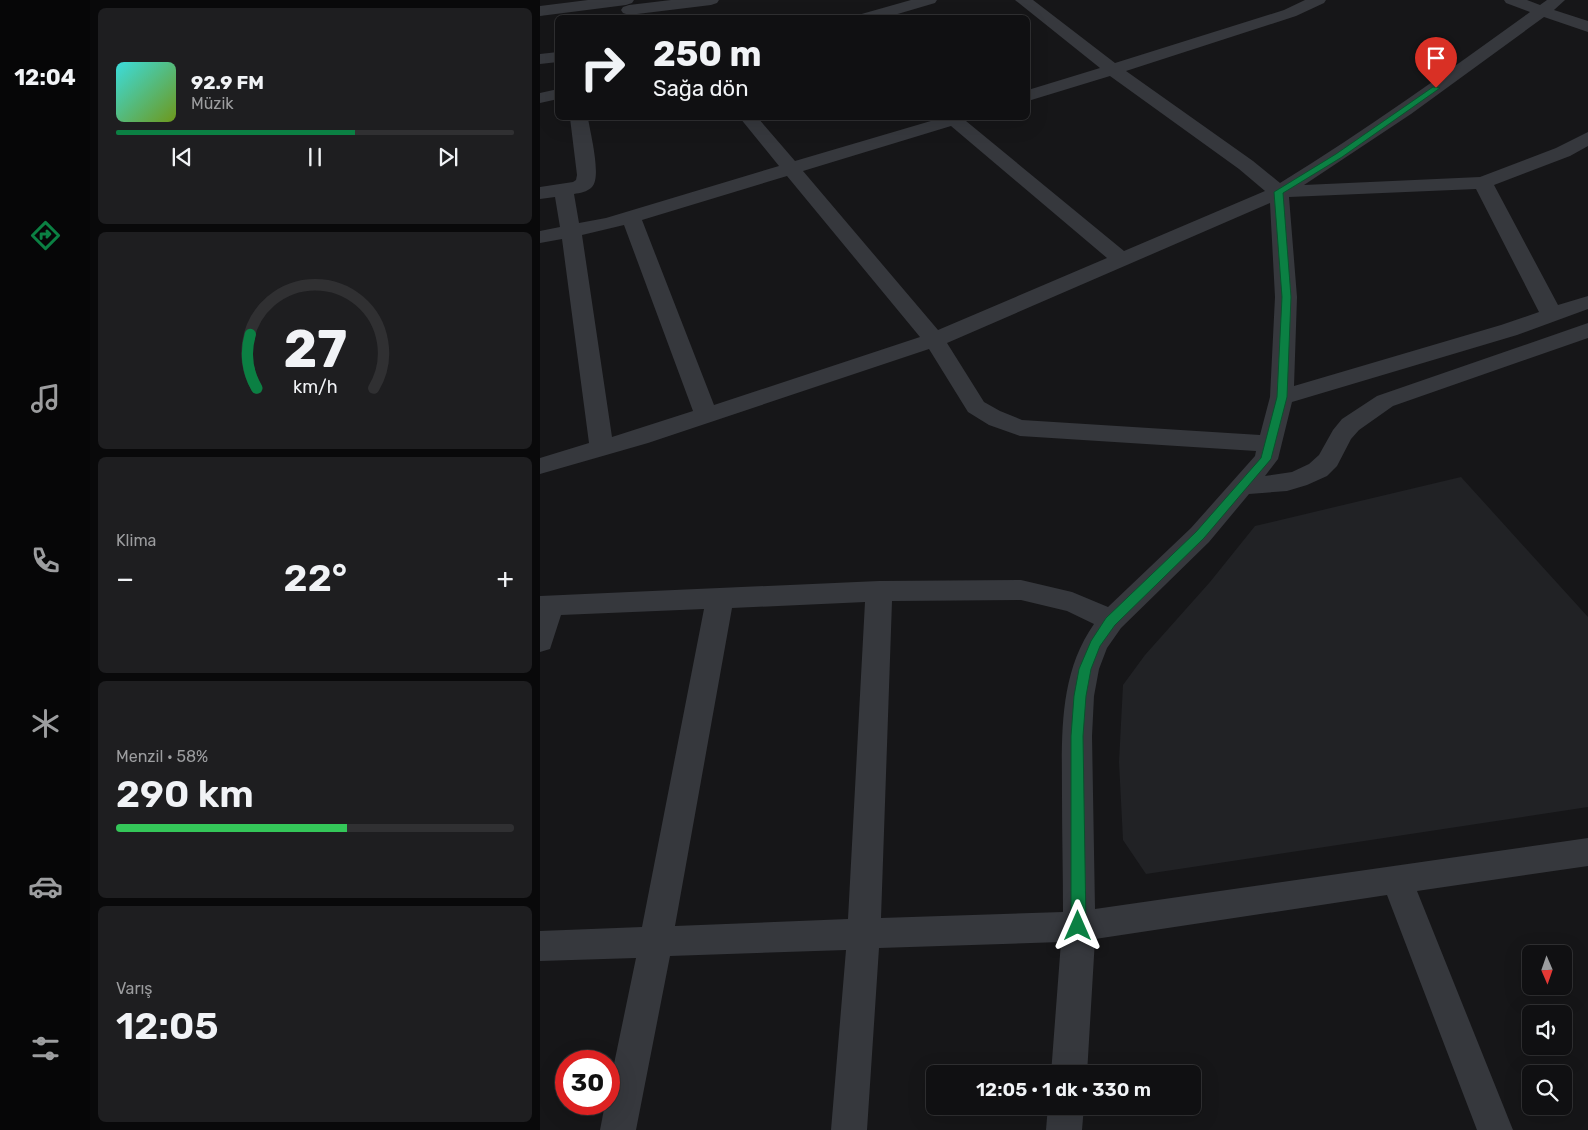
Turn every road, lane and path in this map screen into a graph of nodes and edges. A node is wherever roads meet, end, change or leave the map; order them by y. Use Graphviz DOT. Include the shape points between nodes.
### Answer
graph roads {
  1 [pos="711,0"];
  2 [pos="929,0"];
  3 [pos="1022,0"];
  4 [pos="1318,0"];
  5 [pos="1512,0"];
  6 [pos="1549,5"];
  7 [pos="628,7"];
  8 [pos="540,10"];
  9 [pos="875,15"];
  10 [pos="1588,27"];
  11 [pos="555,57"];
  12 [pos="540,59"];
  13 [pos="1112,69"];
  14 [pos="555,95"];
  15 [pos="1030,95"];
  16 [pos="540,98"];
  17 [pos="579,120"];
  18 [pos="751,120"];
  19 [pos="949,120"];
  20 [pos="957,120"];
  21 [pos="1588,138"];
  22 [pos="791,169"];
  23 [pos="1483,183"];
  24 [pos="563,190"];
  25 [pos="1279,192"];
  26 [pos="540,193"];
  27 [pos="631,217"];
  28 [pos="571,231"];
  29 [pos="540,237"];
  30 [pos="1122,260"];
  31 [pos="1588,302"];
  32 [pos="1552,315"];
  33 [pos="1588,330"];
  34 [pos="934,340"];
  35 [pos="1282,397"];
  36 [pos="706,415"];
  37 [pos="1270,444"];
  38 [pos="602,448"];
  39 [pos="540,466"];
  40 [pos="1242,486"];
  41 [pos="879,591"];
  42 [pos="720,597"];
  43 [pos="545,606"];
  44 [pos="1111,622"];
  45 [pos="540,641"];
  46 [pos="1588,852"];
  47 [pos="1397,880"];
  48 [pos="1078,926"];
  49 [pos="864,934"];
  50 [pos="656,942"];
  51 [pos="540,946"];
  52 [pos="1070,1065"];
  53 [pos="1065,1115"];
  54 [pos="618,1130"];
  55 [pos="849,1130"];
  56 [pos="1064,1130"];
  57 [pos="1495,1130"];
  1 -- 7 [label="street"];
  2 -- 9 [label="street"];
  3 -- 13 [label="street"];
  4 -- 13 [label="street" via="1290,13"];
  5 -- 6 [label="street"];
  6 -- 10 [label="street"];
  6 -- 25 [label="street" via="1405,110"];
  7 -- 8 [label="street"];
  11 -- 12 [label="street"];
  13 -- 15 [label="street"];
  13 -- 25 [label="street"];
  14 -- 16 [label="street"];
  17 -- 24 [label="street" via="587,174 585,183"];
  18 -- 22 [label="street"];
  19 -- 22 [label="street"];
  20 -- 30 [label="street"];
  21 -- 23 [label="street" via="1564,152"];
  22 -- 27 [label="street"];
  22 -- 34 [label="street"];
  23 -- 25 [label="street"];
  23 -- 32 [label="street"];
  24 -- 26 [label="street"];
  24 -- 28 [label="street"];
  25 -- 30 [label="street"];
  25 -- 35 [label="street" via="1286,297"];
  27 -- 28 [label="street"];
  27 -- 36 [label="street"];
  28 -- 29 [label="street"];
  28 -- 38 [label="street"];
  30 -- 34 [label="street"];
  31 -- 32 [label="street"];
  32 -- 35 [label="street"];
  33 -- 40 [label="street" via="1386,401 1356,417 1326,463 1308,476"];
  34 -- 36 [label="street"];
  34 -- 37 [label="street" via="976,407 1006,424 1020,428"];
  35 -- 37 [label="street"];
  36 -- 38 [label="street"];
  37 -- 40 [label="street" via="1266,459"];
  38 -- 39 [label="street"];
  40 -- 44 [label="street" via="1200,535"];
  41 -- 42 [label="street"];
  41 -- 44 [label="street" via="1021,590 1072,602"];
  41 -- 49 [label="street"];
  42 -- 43 [label="street"];
  42 -- 50 [label="street"];
  43 -- 45 [label="street"];
  44 -- 48 [label="street" via="1095,644 1085,669 1080,696 1077,736"];
  46 -- 47 [label="street"];
  47 -- 48 [label="street"];
  47 -- 57 [label="street"];
  48 -- 49 [label="street"];
  48 -- 52 [label="street"];
  49 -- 50 [label="street"];
  49 -- 55 [label="street"];
  50 -- 51 [label="street"];
  50 -- 54 [label="street"];
  53 -- 56 [label="street"];
}
